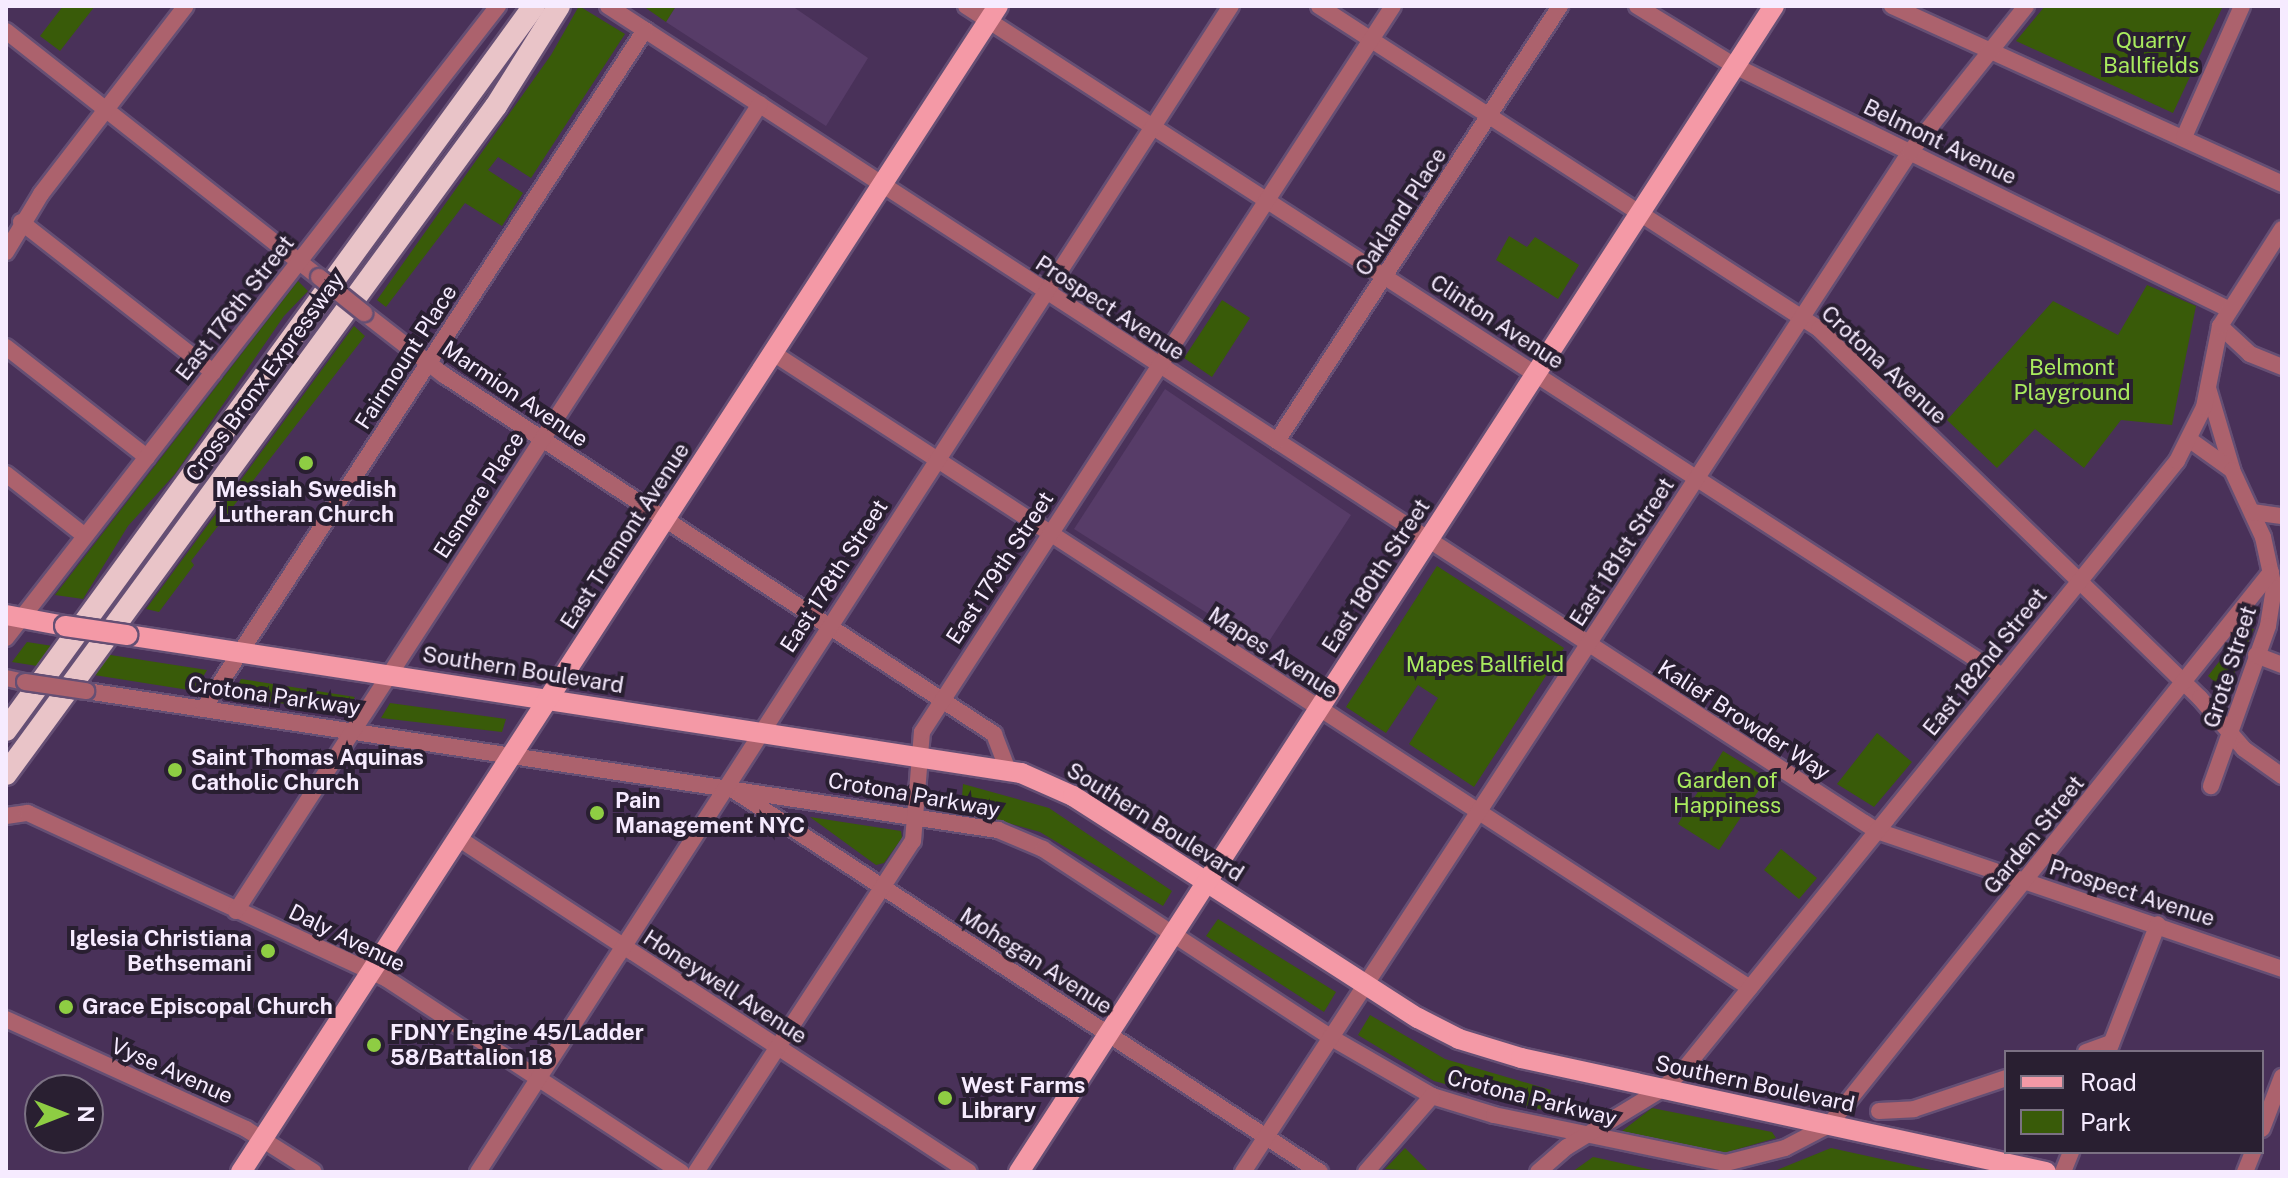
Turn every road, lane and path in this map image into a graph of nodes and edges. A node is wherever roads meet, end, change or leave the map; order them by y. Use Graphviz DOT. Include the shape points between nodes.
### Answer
graph roads {
  1 [pos="186,6"];
  2 [pos="498,6"];
  3 [pos="534,6"];
  4 [pos="559,6"];
  5 [pos="608,6"];
  6 [pos="966,6"];
  7 [pos="1231,6"];
  8 [pos="1319,6"];
  9 [pos="1393,6"];
  10 [pos="1560,6"];
  11 [pos="1637,6"];
  12 [pos="1774,6"];
  13 [pos="1892,6"];
  14 [pos="2026,6"];
  15 [pos="2242,6"];
  16 [pos="993,13"];
  17 [pos="645,30"];
  18 [pos="6,31"];
  19 [pos="1372,39"];
  20 [pos="1990,50"];
  21 [pos="1735,66"];
  22 [pos="760,104"];
  23 [pos="106,109"];
  24 [pos="1490,115"];
  25 [pos="1154,126"];
  26 [pos="2184,137"];
  27 [pos="1910,152"];
  28 [pos="882,184"];
  29 [pos="2282,184"];
  30 [pos="1267,199"];
  31 [pos="1640,213"];
  32 [pos="21,222"];
  33 [pos="2282,229"];
  34 [pos="6,252"];
  35 [pos="299,261"];
  36 [pos="1386,276"];
  37 [pos="1045,292"];
  38 [pos="2228,309"];
  39 [pos="1800,318"];
  40 [pos="2220,326"];
  41 [pos="6,347"];
  42 [pos="773,353"];
  43 [pos="428,363"];
  44 [pos="1159,366"];
  45 [pos="2282,367"];
  46 [pos="213,372"];
  47 [pos="1536,374"];
  48 [pos="2208,388"];
  49 [pos="542,439"];
  50 [pos="2190,440"];
  51 [pos="1277,441"];
  52 [pos="147,457"];
  53 [pos="936,459"];
  54 [pos="2232,470"];
  55 [pos="6,474"];
  56 [pos="1696,477"];
  57 [pos="2252,512"];
  58 [pos="2282,516"];
  59 [pos="666,518"];
  60 [pos="1050,533"];
  61 [pos="85,536"];
  62 [pos="1428,541"];
  63 [pos="2271,572"];
  64 [pos="2079,581"];
  65 [pos="14,617"];
  66 [pos="828,624"];
  67 [pos="6,638"];
  68 [pos="1588,645"];
  69 [pos="240,652"];
  70 [pos="2256,655"];
  71 [pos="2282,665"];
  72 [pos="389,674"];
  73 [pos="2002,676"];
  74 [pos="6,678"];
  75 [pos="2185,683"];
  76 [pos="548,698"];
  77 [pos="942,699"];
  78 [pos="204,708"];
  79 [pos="1319,709"];
  80 [pos="6,730"];
  81 [pos="354,730"];
  82 [pos="762,730"];
  83 [pos="2232,733"];
  84 [pos="512,754"];
  85 [pos="922,755"];
  86 [pos="1008,770"];
  87 [pos="6,774"];
  88 [pos="2282,776"];
  89 [pos="2211,786"];
  90 [pos="728,787"];
  91 [pos="1480,813"];
  92 [pos="10,814"];
  93 [pos="917,816"];
  94 [pos="1877,831"];
  95 [pos="458,838"];
  96 [pos="2025,881"];
  97 [pos="1205,882"];
  98 [pos="883,888"];
  99 [pos="236,911"];
  100 [pos="2158,924"];
  101 [pos="1174,932"];
  102 [pos="624,948"];
  103 [pos="2282,969"];
  104 [pos="371,972"];
  105 [pos="1367,986"];
  106 [pos="1750,988"];
  107 [pos="6,1019"];
  108 [pos="1108,1034"];
  109 [pos="1330,1037"];
  110 [pos="779,1048"];
  111 [pos="2110,1048"];
  112 [pos="2282,1077"];
  113 [pos="538,1079"];
  114 [pos="2004,1079"];
  115 [pos="1662,1089"];
  116 [pos="1432,1096"];
  117 [pos="1879,1111"];
  118 [pos="2264,1124"];
  119 [pos="1829,1125"];
  120 [pos="1587,1135"];
  121 [pos="1266,1136"];
  122 [pos="262,1138"];
  123 [pos="241,1172"];
  124 [pos="314,1172"];
  125 [pos="478,1172"];
  126 [pos="681,1172"];
  127 [pos="696,1172"];
  128 [pos="969,1172"];
  129 [pos="1019,1172"];
  130 [pos="1243,1172"];
  131 [pos="1320,1172"];
  132 [pos="1366,1172"];
  133 [pos="1538,1172"];
  134 [pos="2046,1172"];
  1 -- 23 [label="street"];
  2 -- 35 [label="street, East 176th Street"];
  3 -- 80 [label="highway, Cross Bronx Expressway"];
  4 -- 87 [label="highway, Cross Bronx Expressway" via="490,115"];
  5 -- 17 [label="street, Prospect Avenue"];
  6 -- 16 [label="street, Clinton Avenue"];
  7 -- 25 [label="street, East 178th Street"];
  8 -- 19 [label="street, Crotona Avenue"];
  9 -- 19 [label="street, East 179th Street"];
  10 -- 24 [label="street, Oakland Place"];
  11 -- 21 [label="street, Belmont Avenue"];
  12 -- 21 [label="main road, East 180th Street"];
  13 -- 20 [label="street"];
  14 -- 20 [label="street, East 181st Street"];
  15 -- 26 [label="street"];
  16 -- 25 [label="street, Clinton Avenue"];
  16 -- 28 [label="main road, East Tremont Avenue"];
  17 -- 22 [label="street, Prospect Avenue"];
  17 -- 43 [label="street, Fairmount Place"];
  18 -- 23 [label="street, Marmion Avenue"];
  19 -- 24 [label="street, Crotona Avenue"];
  19 -- 30 [label="street, East 179th Street"];
  20 -- 26 [label="street"];
  20 -- 27 [label="street, East 181st Street"];
  21 -- 27 [label="street, Belmont Avenue"];
  21 -- 31 [label="main road, East 180th Street"];
  22 -- 28 [label="street, Prospect Avenue"];
  22 -- 49 [label="street, Elsmere Place"];
  23 -- 32 [label="street"];
  23 -- 35 [label="street, Marmion Avenue"];
  24 -- 31 [label="street, Crotona Avenue"];
  24 -- 36 [label="street, Oakland Place"];
  25 -- 30 [label="street, Clinton Avenue"];
  25 -- 37 [label="street, East 178th Street"];
  26 -- 29 [label="street"];
  27 -- 38 [label="street, Belmont Avenue"];
  27 -- 39 [label="street, East 181st Street"];
  28 -- 37 [label="street, Prospect Avenue"];
  28 -- 42 [label="main road, East Tremont Avenue"];
  30 -- 36 [label="street, Clinton Avenue"];
  30 -- 44 [label="street, East 179th Street"];
  31 -- 39 [label="street, Crotona Avenue"];
  31 -- 47 [label="main road, East 180th Street"];
  32 -- 34 [label="street"];
  32 -- 46 [label="street"];
  33 -- 38 [label="street, East 182nd Street"];
  35 -- 43 [label="street, Marmion Avenue, bridge"];
  35 -- 46 [label="street, East 176th Street"];
  36 -- 47 [label="street, Clinton Avenue"];
  36 -- 51 [label="street, Oakland Place"];
  37 -- 44 [label="street, Prospect Avenue"];
  37 -- 53 [label="street, East 178th Street"];
  38 -- 40 [label="street, East 182nd Street"];
  39 -- 56 [label="street, East 181st Street"];
  39 -- 64 [label="street, Crotona Avenue" via="1819,329"];
  40 -- 45 [label="street" via="2250,354"];
  40 -- 48 [label="street, East 182nd Street"];
  41 -- 52 [label="street"];
  42 -- 53 [label="street, Mapes Avenue"];
  42 -- 59 [label="main road, East Tremont Avenue"];
  43 -- 49 [label="street, Marmion Avenue"];
  43 -- 69 [label="street, Fairmount Place"];
  44 -- 51 [label="street, Prospect Avenue"];
  44 -- 60 [label="street, East 179th Street"];
  46 -- 52 [label="street, East 176th Street"];
  47 -- 56 [label="street, Clinton Avenue"];
  47 -- 62 [label="main road, East 180th Street"];
  48 -- 50 [label="street, East 182nd Street"];
  48 -- 54 [label="street, Grote Street"];
  49 -- 59 [label="street, Marmion Avenue"];
  49 -- 72 [label="street, Elsmere Place"];
  50 -- 54 [label="street, Grote Street"];
  50 -- 64 [label="street, East 182nd Street"];
  51 -- 62 [label="street, Prospect Avenue"];
  52 -- 61 [label="street, East 176th Street"];
  53 -- 60 [label="street, Mapes Avenue"];
  53 -- 66 [label="street, East 178th Street"];
  54 -- 57 [label="street, Grote Street"];
  55 -- 61 [label="street"];
  56 -- 68 [label="street, East 181st Street"];
  56 -- 73 [label="street, Clinton Avenue"];
  57 -- 58 [label="street"];
  57 -- 63 [label="street, Grote Street"];
  59 -- 66 [label="street, Marmion Avenue"];
  59 -- 76 [label="main road, East Tremont Avenue"];
  60 -- 77 [label="street, East 179th Street"];
  60 -- 79 [label="street, Mapes Avenue"];
  61 -- 65 [label="street, East 176th Street"];
  62 -- 68 [label="street, Prospect Avenue"];
  62 -- 79 [label="main road, East 180th Street"];
  63 -- 70 [label="street, Grote Street" via="2274,604"];
  63 -- 75 [label="street, Garden Street"];
  64 -- 73 [label="street, East 182nd Street"];
  64 -- 75 [label="street, Crotona Avenue"];
  65 -- 67 [label="street, East 176th Street"];
  65 -- 69 [label="main road, Southern Boulevard, bridge"];
  66 -- 77 [label="street, Marmion Avenue"];
  66 -- 82 [label="street, East 178th Street"];
  68 -- 91 [label="street, East 181st Street"];
  68 -- 94 [label="street, Kalief Browder Way"];
  69 -- 72 [label="main road, Southern Boulevard"];
  69 -- 78 [label="street, Fairmount Place"];
  70 -- 71 [label="street"];
  70 -- 83 [label="street, Grote Street"];
  72 -- 76 [label="main road, Southern Boulevard"];
  72 -- 81 [label="street, Elsmere Place"];
  73 -- 94 [label="street, East 182nd Street"];
  74 -- 78 [label="street, Crotona Parkway, bridge"];
  75 -- 83 [label="street, Crotona Avenue"];
  75 -- 96 [label="street, Garden Street"];
  76 -- 82 [label="main road, Southern Boulevard"];
  76 -- 84 [label="main road, East Tremont Avenue"];
  77 -- 85 [label="street, East 179th Street" via="922,732"];
  77 -- 86 [label="street, Marmion Avenue" via="998,737"];
  78 -- 81 [label="street, Crotona Parkway"];
  79 -- 91 [label="street, Mapes Avenue"];
  79 -- 97 [label="main road, East 180th Street"];
  81 -- 84 [label="street, Crotona Parkway"];
  81 -- 99 [label="street, Elsmere Place"];
  82 -- 85 [label="main road, Southern Boulevard"];
  82 -- 90 [label="street, East 178th Street"];
  83 -- 88 [label="street, Crotona Avenue"];
  83 -- 89 [label="street, Grote Street"];
  84 -- 90 [label="street, Crotona Parkway"];
  84 -- 95 [label="main road, East Tremont Avenue"];
  85 -- 86 [label="main road, Southern Boulevard"];
  85 -- 93 [label="street, East 179th Street"];
  86 -- 97 [label="main road, Southern Boulevard" via="1062,789"];
  90 -- 93 [label="street, Crotona Parkway"];
  90 -- 98 [label="street, Mohegan Avenue"];
  90 -- 102 [label="street, East 178th Street"];
  91 -- 105 [label="street, East 181st Street"];
  91 -- 106 [label="street, Mapes Avenue"];
  92 -- 99 [label="street, Daly Avenue" via="28,813"];
  93 -- 98 [label="street, East 179th Street" via="913,841"];
  93 -- 101 [label="street, Crotona Parkway" via="1023,839"];
  94 -- 96 [label="street, Prospect Avenue"];
  94 -- 106 [label="street, East 182nd Street"];
  95 -- 102 [label="street, Honeywell Avenue"];
  95 -- 104 [label="main road, East Tremont Avenue"];
  96 -- 100 [label="street, Prospect Avenue"];
  96 -- 119 [label="street, Garden Street"];
  97 -- 101 [label="main road, East 180th Street"];
  97 -- 105 [label="main road, Southern Boulevard"];
  98 -- 108 [label="street, Mohegan Avenue"];
  98 -- 110 [label="street, East 179th Street"];
  99 -- 104 [label="street, Daly Avenue"];
  100 -- 103 [label="street, Prospect Avenue"];
  100 -- 111 [label="street"];
  101 -- 108 [label="main road, East 180th Street"];
  101 -- 109 [label="street, Crotona Parkway"];
  102 -- 110 [label="street, Honeywell Avenue"];
  102 -- 113 [label="street, East 178th Street"];
  104 -- 113 [label="street, Daly Avenue"];
  104 -- 122 [label="main road, East Tremont Avenue"];
  105 -- 109 [label="street, East 181st Street"];
  105 -- 115 [label="main road, Southern Boulevard" via="1439,1030 1482,1048"];
  106 -- 115 [label="street, East 182nd Street"];
  107 -- 122 [label="street, Vyse Avenue"];
  108 -- 121 [label="street, Mohegan Avenue"];
  108 -- 129 [label="main road, East 180th Street"];
  109 -- 116 [label="street, Crotona Parkway"];
  109 -- 121 [label="street, East 181st Street"];
  110 -- 127 [label="street, East 179th Street"];
  110 -- 128 [label="street, Honeywell Avenue"];
  112 -- 118 [label="street"];
  113 -- 125 [label="street, East 178th Street"];
  113 -- 126 [label="street, Daly Avenue"];
  114 -- 117 [label="street" via="1914,1109"];
  115 -- 119 [label="main road, Southern Boulevard"];
  115 -- 120 [label="street, East 182nd Street"];
  116 -- 120 [label="street, Crotona Parkway"];
  116 -- 132 [label="street"];
  119 -- 120 [label="street, Crotona Parkway" via="1785,1148 1726,1163"];
  119 -- 134 [label="main road, Southern Boulevard"];
  120 -- 133 [label="street, East 182nd Street"];
  121 -- 130 [label="street, East 181st Street"];
  121 -- 131 [label="street, Mohegan Avenue"];
  122 -- 123 [label="main road, East Tremont Avenue"];
  122 -- 124 [label="street, Vyse Avenue"];
}
